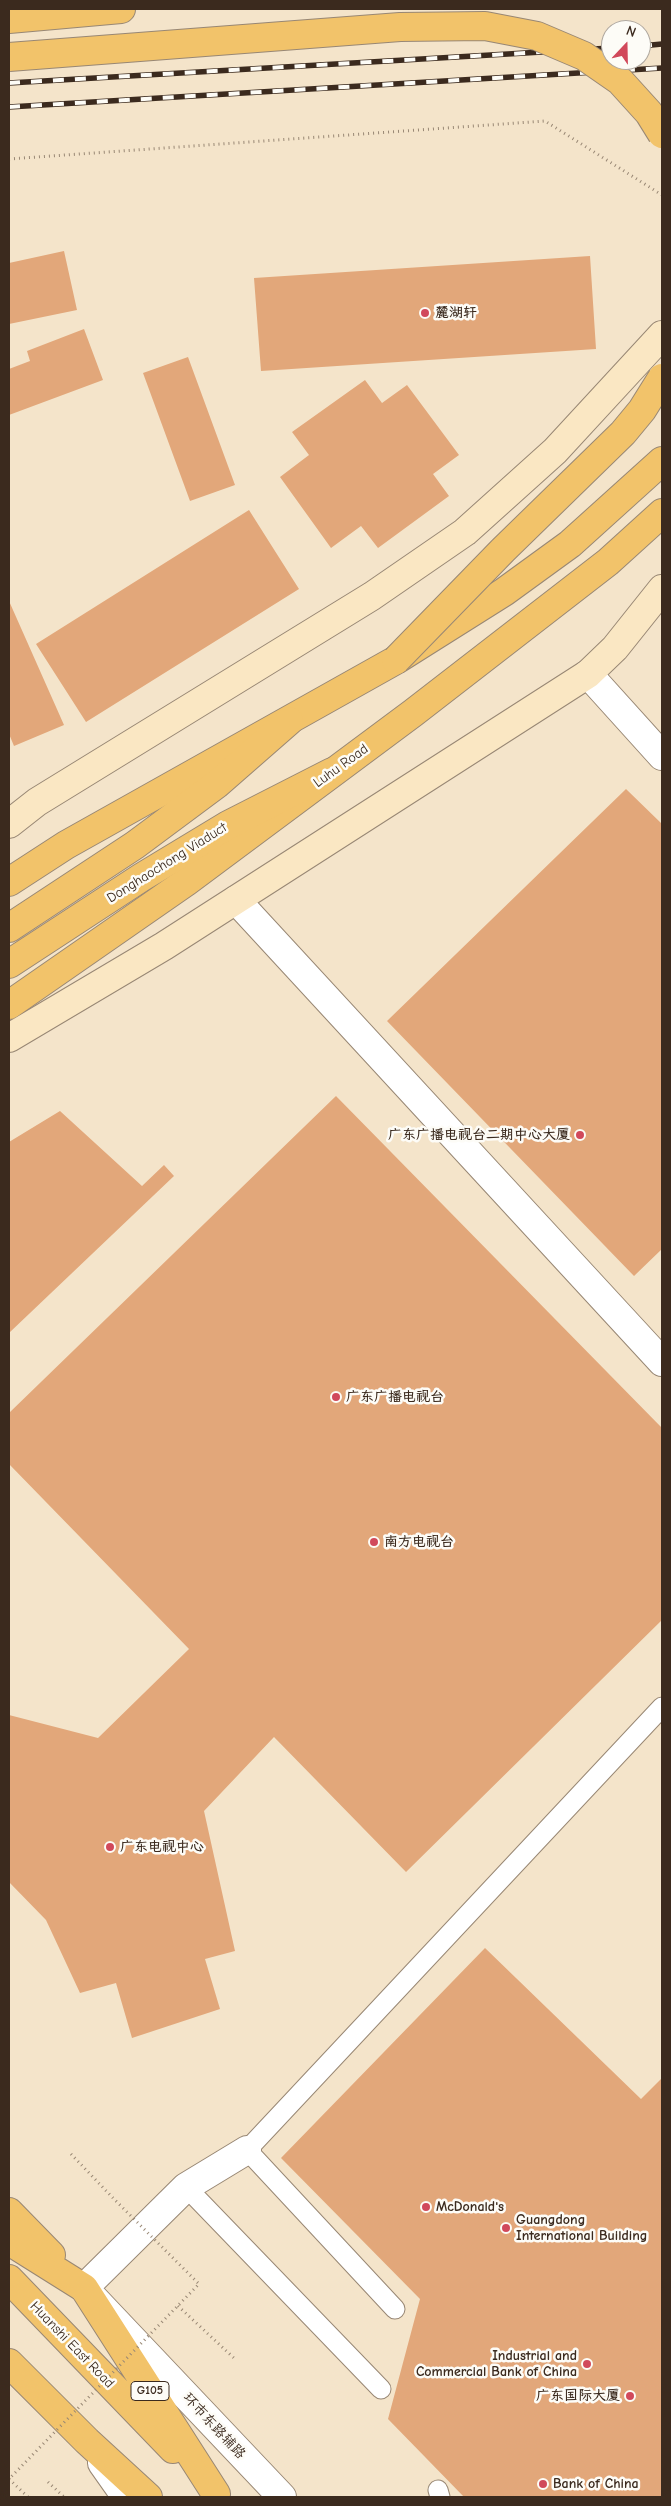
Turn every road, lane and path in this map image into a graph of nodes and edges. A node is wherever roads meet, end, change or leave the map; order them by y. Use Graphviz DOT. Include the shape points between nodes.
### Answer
graph roads {
  1 [pos="121,9"];
  2 [pos="9,19"];
  3 [pos="9,57"];
  4 [pos="662,134"];
  5 [pos="9,159"];
  6 [pos="662,194"];
  7 [pos="662,335"];
  8 [pos="662,378"];
  9 [pos="662,461"];
  10 [pos="662,513"];
  11 [pos="662,589"];
  12 [pos="396,660"];
  13 [pos="588,674"];
  14 [pos="289,721"];
  15 [pos="662,756"];
  16 [pos="332,772"];
  17 [pos="9,824"];
  18 [pos="9,882"];
  19 [pos="236,900"];
  20 [pos="9,928"];
  21 [pos="9,964"];
  22 [pos="9,1005"];
  23 [pos="9,1038"];
  24 [pos="662,1362"];
  25 [pos="662,1707"];
  26 [pos="247,2150"];
  27 [pos="71,2154"];
  28 [pos="186,2187"];
  29 [pos="9,2212"];
  30 [pos="9,2241"];
  31 [pos="9,2279"];
  32 [pos="84,2288"];
  33 [pos="178,2306"];
  34 [pos="395,2309"];
  35 [pos="235,2359"];
  36 [pos="9,2363"];
  37 [pos="381,2389"];
  38 [pos="87,2441"];
  39 [pos="9,2479"];
  40 [pos="48,2482"];
  41 [pos="218,2496"];
  42 [pos="28,2497"];
  43 [pos="64,2497"];
  44 [pos="126,2497"];
  45 [pos="148,2497"];
  46 [pos="282,2497"];
  1 -- 2 [label="main road"];
  3 -- 4 [label="main road, bridge" via="409,26 485,26 537,36 584,56 620,81 649,113"];
  5 -- 6 [label="path" via="545,121"];
  7 -- 17 [label="street" via="555,451 464,532 372,596 37,802"];
  8 -- 12 [label="main road, bridge" via="623,434"];
  9 -- 12 [label="main road, bridge" via="570,544 504,592"];
  10 -- 16 [label="main road, Luhu Road" via="608,562 413,714"];
  11 -- 13 [label="street" via="615,648"];
  12 -- 14 [label="main road"];
  13 -- 15 [label="street"];
  13 -- 19 [label="street"];
  14 -- 18 [label="main road" via="66,845"];
  14 -- 20 [label="main road" via="217,784 135,845"];
  16 -- 21 [label="main road, Donghaochong Viaduct" via="228,825"];
  16 -- 22 [label="main road, Luhu Road" via="186,882"];
  19 -- 23 [label="street"];
  19 -- 24 [label="street"];
  25 -- 26 [label="lane"];
  26 -- 28 [label="street"];
  26 -- 34 [label="lane"];
  27 -- 33 [label="path, bridge" via="199,2284"];
  28 -- 32 [label="street"];
  28 -- 37 [label="lane"];
  29 -- 32 [label="main road, G105"];
  30 -- 32 [label="main road"];
  31 -- 41 [label="main road, Huanshi East Road"];
  32 -- 41 [label="main road, G105"];
  32 -- 46 [label="street, 环市东路辅路"];
  33 -- 35 [label="path"];
  33 -- 39 [label="path, bridge"];
  36 -- 38 [label="main road"];
  38 -- 44 [label="street"];
  38 -- 45 [label="main road"];
  39 -- 42 [label="path, bridge"];
  40 -- 43 [label="path"];
}
